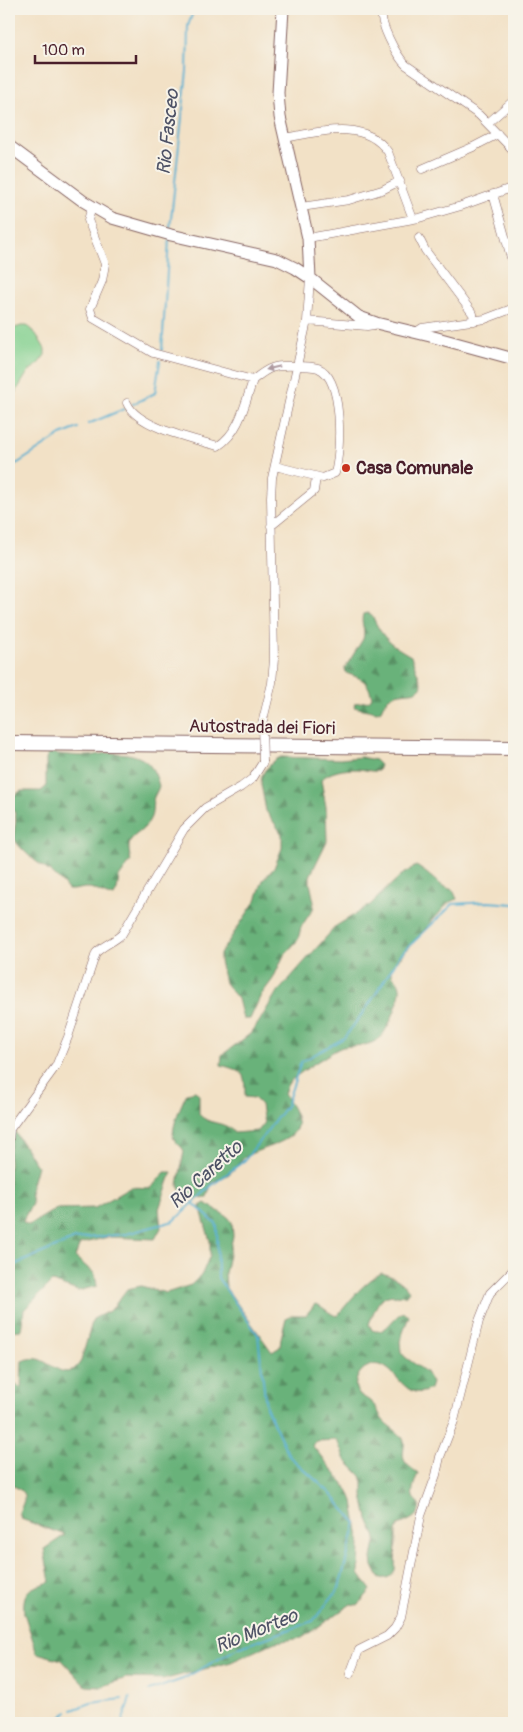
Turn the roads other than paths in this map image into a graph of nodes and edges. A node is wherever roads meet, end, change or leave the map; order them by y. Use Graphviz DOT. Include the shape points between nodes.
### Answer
graph roads {
  1 [pos="283,9"];
  2 [pos="381,9"];
  3 [pos="514,100"];
  4 [pos="488,123"];
  5 [pos="498,134"];
  6 [pos="285,138"];
  7 [pos="9,146"];
  8 [pos="514,151"];
  9 [pos="422,169"];
  10 [pos="400,181"];
  11 [pos="514,187"];
  12 [pos="493,194"];
  13 [pos="92,207"];
  14 [pos="301,207"];
  15 [pos="413,218"];
  16 [pos="308,238"];
  17 [pos="419,238"];
  18 [pos="511,246"];
  19 [pos="514,268"];
  20 [pos="310,278"];
  21 [pos="514,308"];
  22 [pos="307,321"];
  23 [pos="474,321"];
  24 [pos="376,323"];
  25 [pos="416,332"];
  26 [pos="514,359"];
  27 [pos="298,366"];
  28 [pos="253,380"];
  29 [pos="127,403"];
  30 [pos="274,466"];
  31 [pos="316,477"];
  32 [pos="272,526"];
  33 [pos="9,734"];
  34 [pos="514,739"];
  35 [pos="9,743"];
  36 [pos="514,748"];
  37 [pos="9,1141"];
  38 [pos="514,1270"];
  39 [pos="350,1674"];
  1 -- 6 [label="main road" via="278,93"];
  2 -- 4 [label="street" via="398,58"];
  3 -- 4 [label="street"];
  4 -- 5 [label="street"];
  5 -- 8 [label="street"];
  5 -- 9 [label="street"];
  6 -- 10 [label="street" via="340,130 362,133 384,146"];
  6 -- 14 [label="main road"];
  7 -- 13 [label="main road"];
  10 -- 14 [label="street" via="349,200"];
  10 -- 15 [label="street"];
  11 -- 12 [label="street"];
  12 -- 15 [label="street" via="453,209"];
  12 -- 18 [label="street"];
  13 -- 20 [label="main road" via="136,226 277,259"];
  13 -- 28 [label="street" via="88,220 105,264 102,282 90,309 93,318 153,354"];
  14 -- 16 [label="main road"];
  15 -- 16 [label="street"];
  16 -- 20 [label="main road"];
  17 -- 23 [label="street" via="473,314"];
  18 -- 19 [label="street"];
  20 -- 22 [label="street"];
  20 -- 24 [label="main road" via="350,311"];
  21 -- 23 [label="street"];
  22 -- 24 [label="street" via="367,326"];
  22 -- 27 [label="street"];
  23 -- 25 [label="street" via="422,328"];
  24 -- 25 [label="main road"];
  25 -- 26 [label="main road"];
  27 -- 28 [label="street, one-way" via="267,368"];
  27 -- 30 [label="street"];
  27 -- 31 [label="street" via="319,368 336,392 339,423 335,473 324,478"];
  28 -- 29 [label="street" via="240,418 218,446 162,429 132,413"];
  30 -- 31 [label="street"];
  30 -- 32 [label="street"];
  31 -- 32 [label="street" via="314,491"];
  32 -- 37 [label="street, bridge" via="274,659 262,724 262,762 253,778 206,808 184,829 122,934 96,953 56,1066 10,1129"];
  33 -- 34 [label="highway, Autostrada dei Fiori"];
  35 -- 36 [label="highway, Autostrada dei Fiori"];
  38 -- 39 [label="street" via="490,1293 479,1320 454,1421 421,1516 401,1617 387,1636 359,1650"];
}
